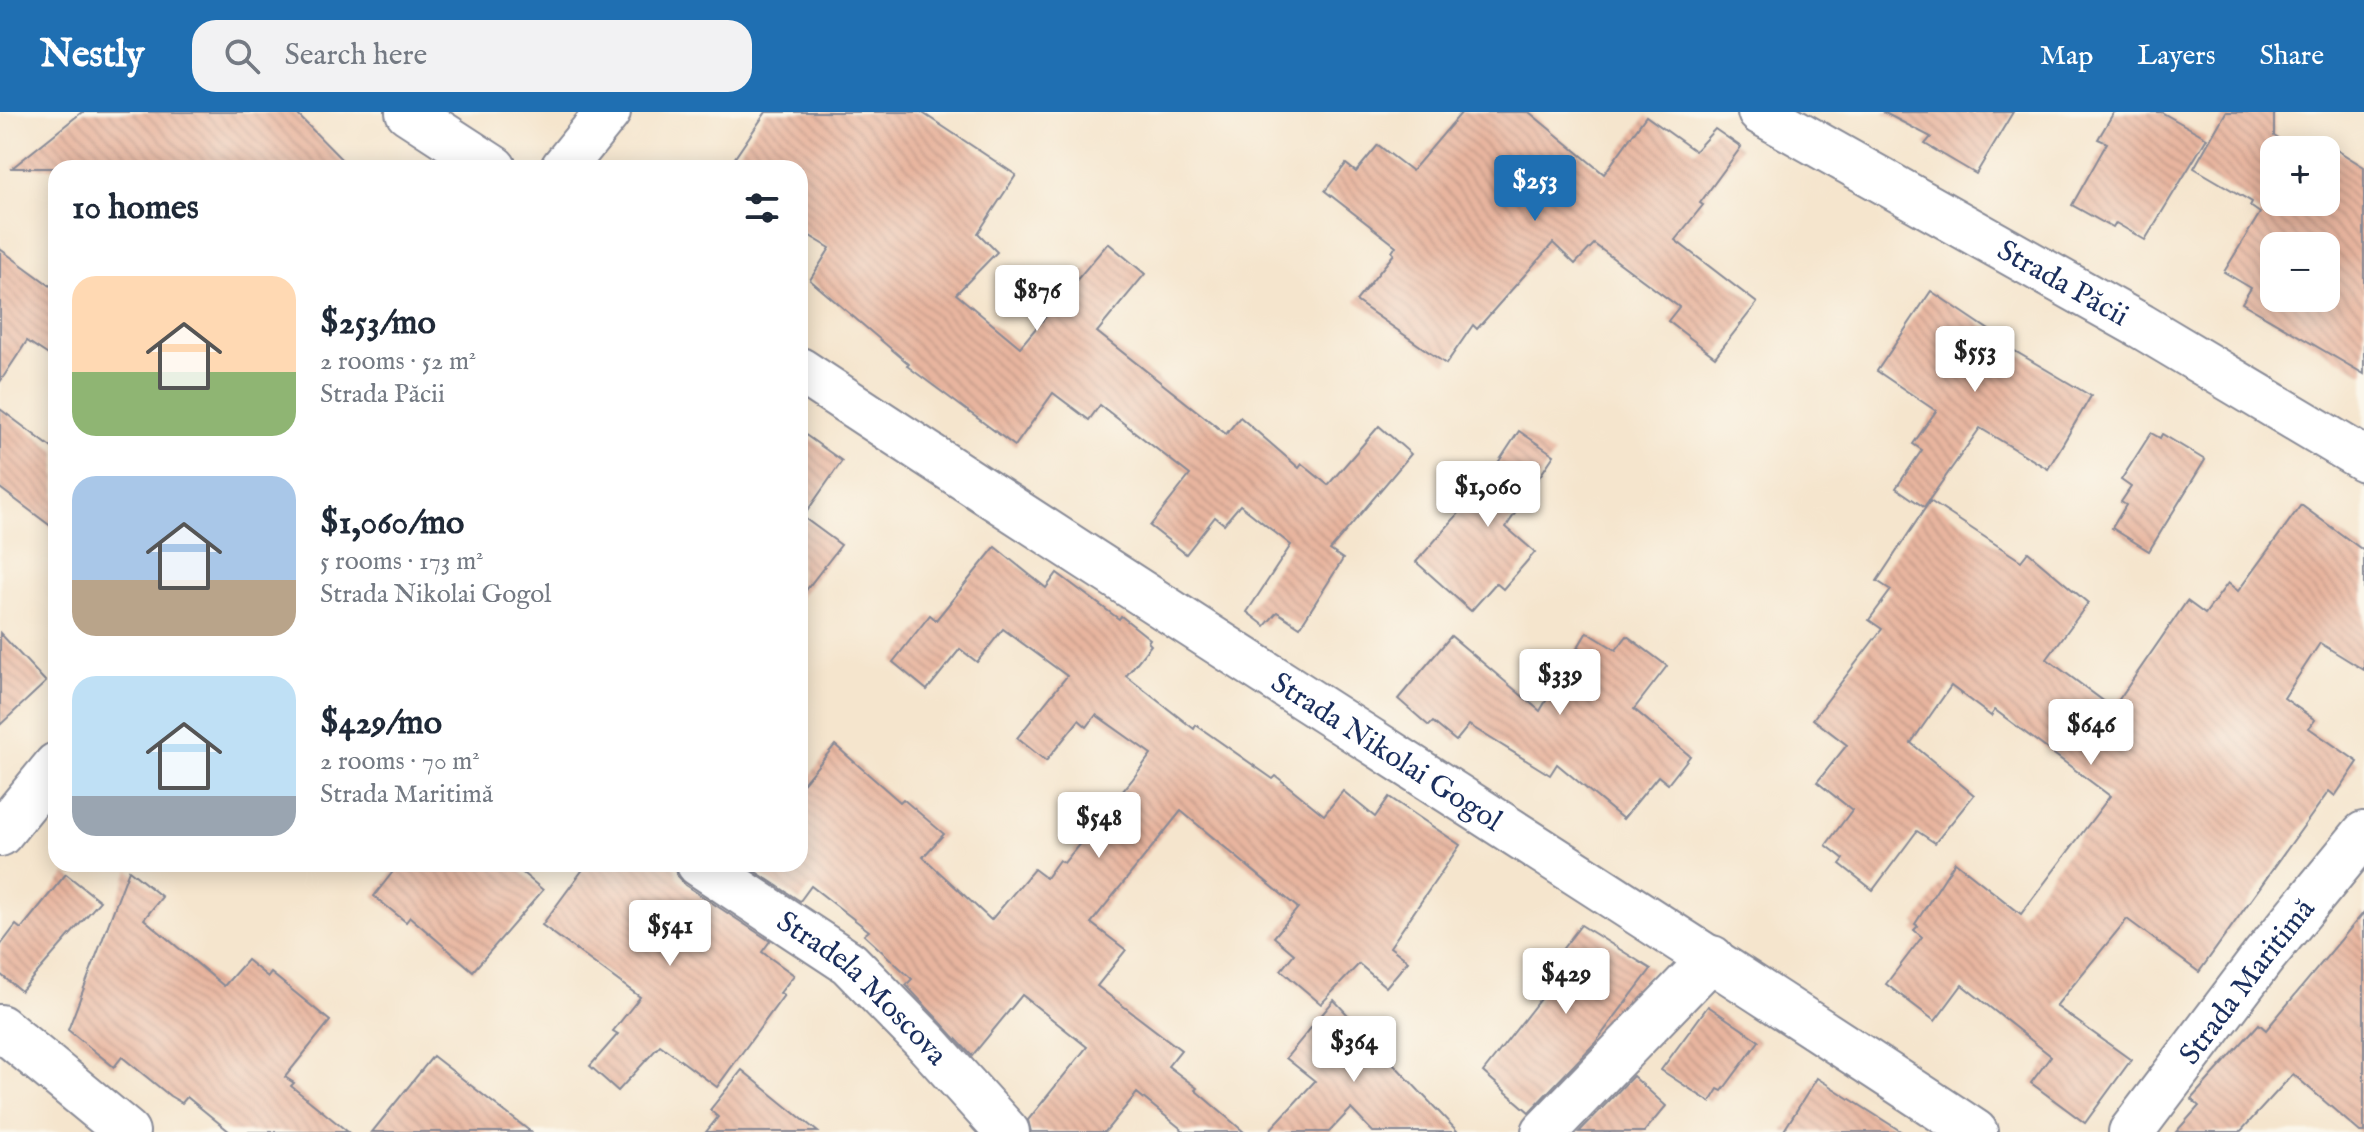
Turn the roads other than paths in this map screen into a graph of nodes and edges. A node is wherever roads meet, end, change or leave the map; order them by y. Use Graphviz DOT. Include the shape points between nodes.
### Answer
graph roads {
  1 [pos="408,112"];
  2 [pos="608,112"];
  3 [pos="1760,112"];
  4 [pos="482,160"];
  5 [pos="569,160"];
  6 [pos="808,375"];
  7 [pos="2364,459"];
  8 [pos="48,775"];
  9 [pos="0,834"];
  10 [pos="2364,834"];
  11 [pos="711,872"];
  12 [pos="1712,958"];
  13 [pos="0,1027"];
  14 [pos="127,1132"];
  15 [pos="1007,1132"];
  16 [pos="1544,1132"];
  17 [pos="1975,1132"];
  18 [pos="2131,1132"];
  1 -- 4 [label="street"];
  2 -- 5 [label="street"];
  3 -- 7 [label="street, Strada Păcii" via="2141,326"];
  6 -- 12 [label="street, Strada Nikolai Gogol"];
  8 -- 9 [label="street"];
  10 -- 18 [label="street, Strada Maritimă"];
  11 -- 15 [label="street, Stradela Moscova" via="849,963"];
  12 -- 16 [label="street"];
  12 -- 17 [label="street, Strada Nikolai Gogol"];
  13 -- 14 [label="street"];
}
